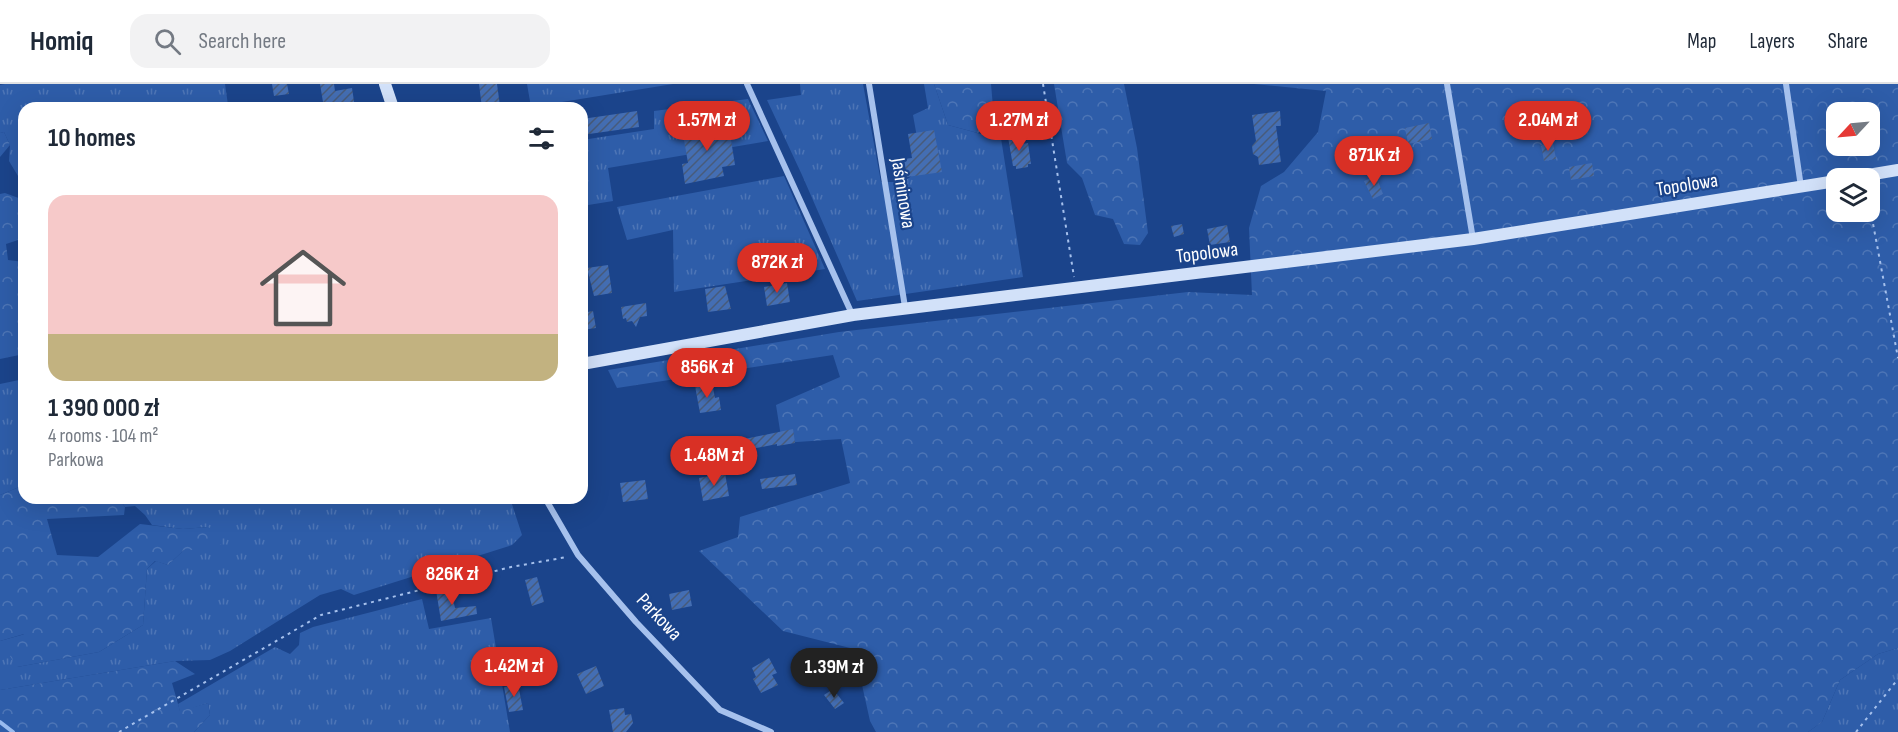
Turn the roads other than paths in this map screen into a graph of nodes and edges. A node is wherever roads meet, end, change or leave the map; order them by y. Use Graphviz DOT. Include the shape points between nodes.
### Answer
graph roads {
  1 [pos="385,84"];
  2 [pos="747,84"];
  3 [pos="869,84"];
  4 [pos="1447,84"];
  5 [pos="1786,84"];
  6 [pos="391,102"];
  7 [pos="1898,170"];
  8 [pos="1880,173"];
  9 [pos="1826,183"];
  10 [pos="1801,187"];
  11 [pos="1473,239"];
  12 [pos="905,308"];
  13 [pos="853,315"];
  14 [pos="588,363"];
  15 [pos="548,504"];
  16 [pos="771,732"];
  1 -- 6 [label="street"];
  2 -- 13 [label="street"];
  3 -- 12 [label="street, Jaśminowa"];
  4 -- 11 [label="street"];
  5 -- 10 [label="street"];
  7 -- 8 [label="street"];
  9 -- 10 [label="street, Topolowa"];
  10 -- 11 [label="street, Topolowa"];
  11 -- 12 [label="street, Topolowa"];
  12 -- 13 [label="street, Topolowa"];
  13 -- 14 [label="street, Topolowa"];
  15 -- 16 [label="street, Parkowa" via="578,555 720,710"];
}
